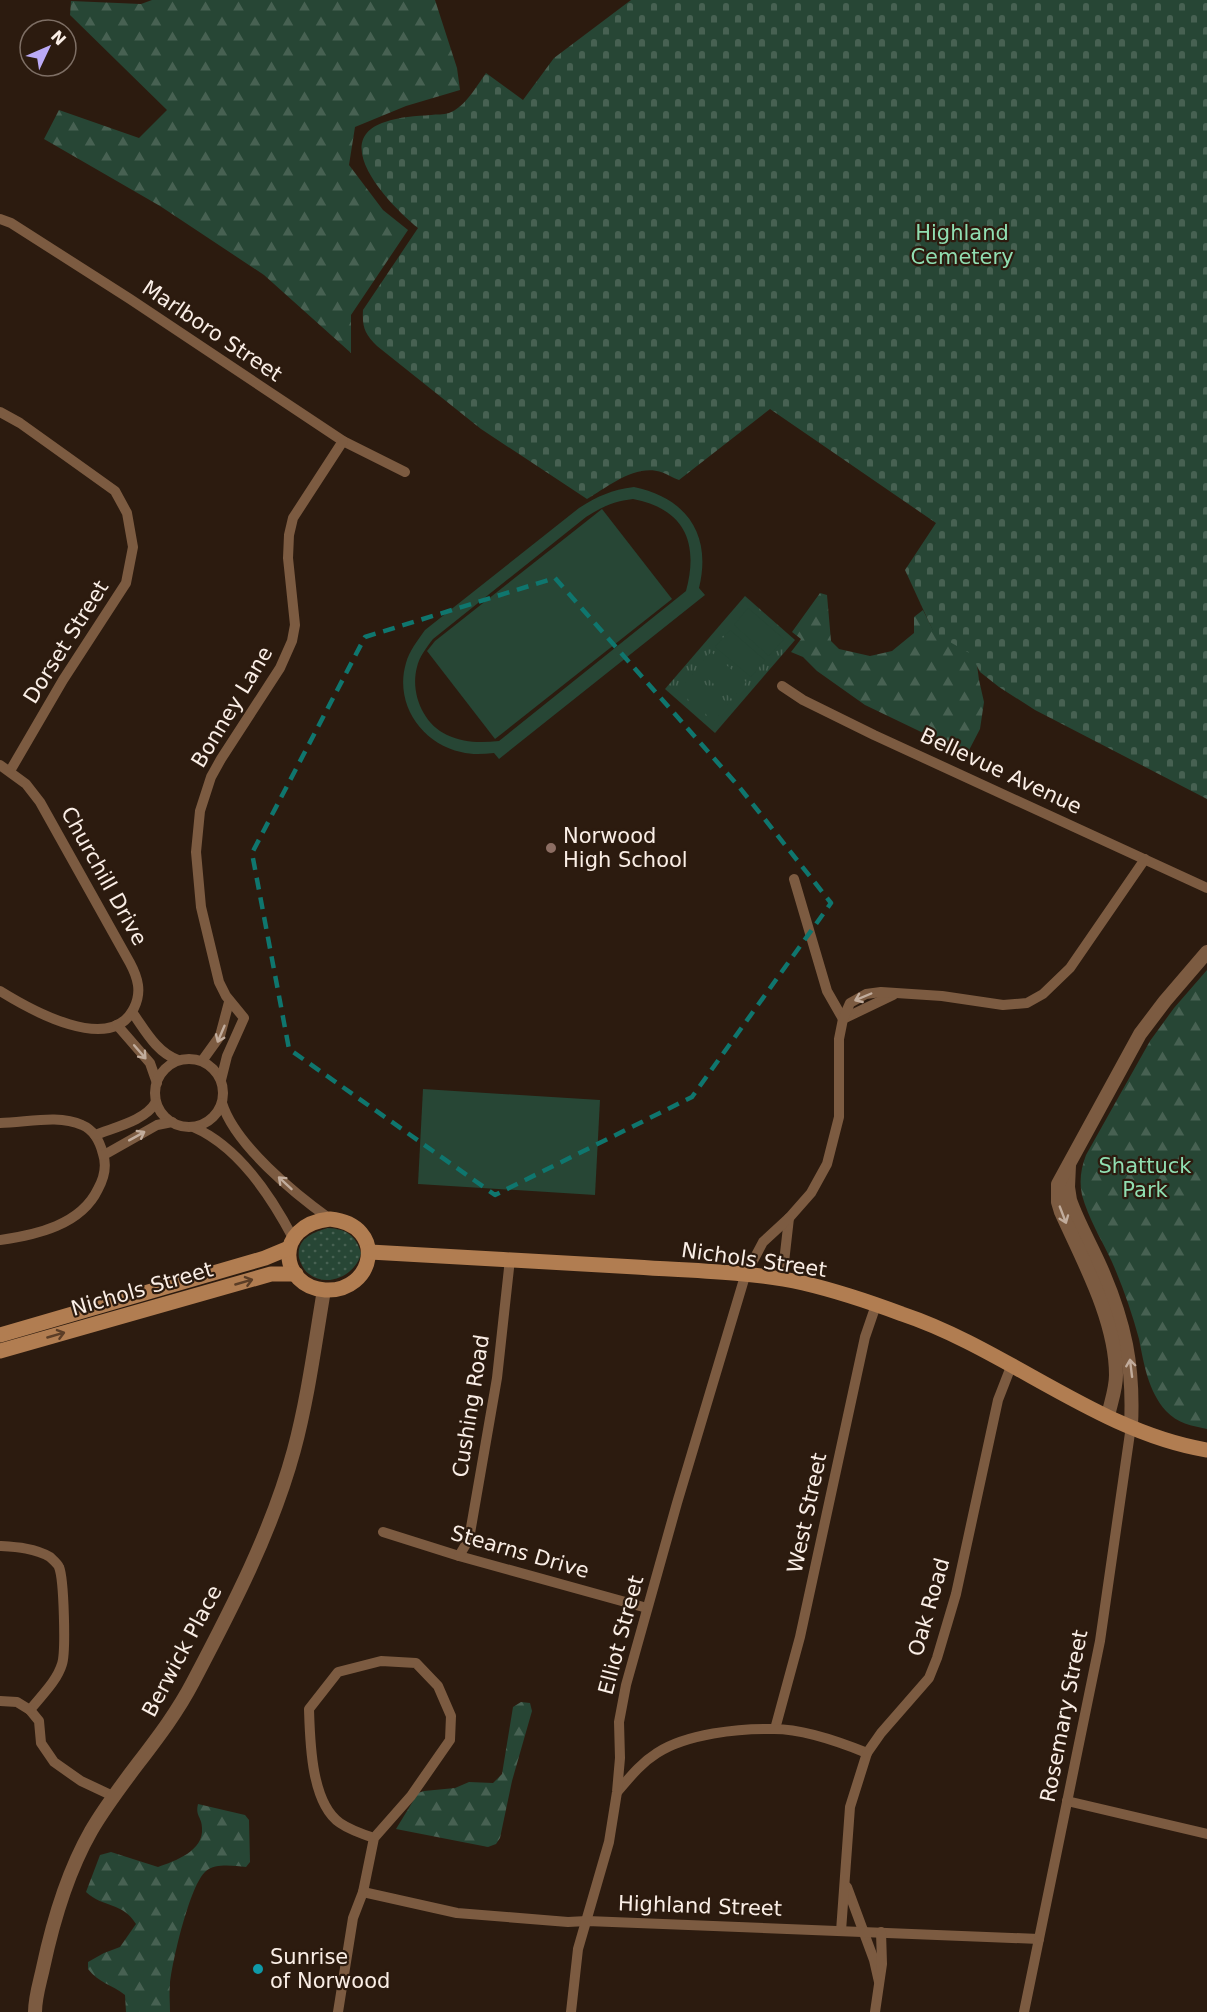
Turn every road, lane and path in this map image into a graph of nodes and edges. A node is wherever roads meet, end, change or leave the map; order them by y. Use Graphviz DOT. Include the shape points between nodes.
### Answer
graph roads {
  1 [pos="0,219"];
  2 [pos="0,412"];
  3 [pos="342,441"];
  4 [pos="405,472"];
  5 [pos="782,686"];
  6 [pos="5,768"];
  7 [pos="1145,859"];
  8 [pos="794,879"];
  9 [pos="1207,888"];
  10 [pos="1207,952"];
  11 [pos="0,991"];
  12 [pos="229,1002"];
  13 [pos="124,1019"];
  14 [pos="843,1019"];
  15 [pos="178,1060"];
  16 [pos="202,1061"];
  17 [pos="221,1080"];
  18 [pos="156,1083"];
  19 [pos="156,1102"];
  20 [pos="222,1103"];
  21 [pos="172,1122"];
  22 [pos="0,1123"];
  23 [pos="193,1127"];
  24 [pos="95,1135"];
  25 [pos="104,1155"];
  26 [pos="789,1218"];
  27 [pos="330,1219"];
  28 [pos="0,1240"];
  29 [pos="291,1243"];
  30 [pos="1085,1249"];
  31 [pos="370,1252"];
  32 [pos="510,1259"];
  33 [pos="296,1274"];
  34 [pos="746,1276"];
  35 [pos="782,1280"];
  36 [pos="324,1290"];
  37 [pos="876,1305"];
  38 [pos="0,1335"];
  39 [pos="24,1336"];
  40 [pos="0,1351"];
  41 [pos="1012,1364"];
  42 [pos="1108,1416"];
  43 [pos="1131,1426"];
  44 [pos="1207,1450"];
  45 [pos="383,1532"];
  46 [pos="0,1546"];
  47 [pos="459,1556"];
  48 [pos="647,1608"];
  49 [pos="0,1701"];
  50 [pos="30,1710"];
  51 [pos="775,1729"];
  52 [pos="867,1753"];
  53 [pos="618,1792"];
  54 [pos="115,1797"];
  55 [pos="1067,1801"];
  56 [pos="1207,1834"];
  57 [pos="374,1838"];
  58 [pos="845,1878"];
  59 [pos="363,1892"];
  60 [pos="587,1921"];
  61 [pos="841,1931"];
  62 [pos="863,1931"];
  63 [pos="881,1932"];
  64 [pos="1040,1939"];
  65 [pos="879,1982"];
  66 [pos="35,2012"];
  67 [pos="338,2012"];
  68 [pos="571,2012"];
  69 [pos="875,2012"];
  70 [pos="1024,2012"];
  1 -- 3 [label="street, Marlboro Street" via="120,293"];
  2 -- 6 [label="street, Dorset Street" via="115,491 127,513 133,547 126,583"];
  3 -- 4 [label="street, Marlboro Street"];
  3 -- 12 [label="street, Bonney Lane" via="293,518 288,558 295,625 292,641 280,668 216,768 200,811 196,852 201,907 219,982"];
  5 -- 7 [label="street, Bellevue Avenue" via="874,735"];
  6 -- 13 [label="street, Churchill Drive" via="26,784 40,802 130,963 139,989"];
  7 -- 9 [label="street, Bellevue Avenue"];
  7 -- 14 [label="street" via="1070,968 1027,1004 893,995"];
  8 -- 14 [label="street" via="827,991"];
  10 -- 30 [label="street" via="1140,1034 1070,1160 1070,1200"];
  11 -- 13 [label="street" via="38,1013 69,1024 91,1028"];
  12 -- 16 [label="street, one-way" via="220,1036"];
  12 -- 17 [label="street, Bonney Lane" via="244,1018"];
  13 -- 15 [label="street" via="166,1055"];
  13 -- 18 [label="street, one-way" via="150,1063"];
  14 -- 26 [label="street, Elliot Street" via="839,1039 839,1117 832,1148 820,1180"];
  15 -- 16 [label="street"];
  15 -- 18 [label="street" via="164,1069"];
  16 -- 17 [label="street" via="214,1068"];
  17 -- 20 [label="street"];
  18 -- 19 [label="street"];
  19 -- 21 [label="street"];
  19 -- 24 [label="street" via="140,1117"];
  20 -- 23 [label="street" via="211,1119"];
  27 -- 20 [label="street, one-way" via="259,1157 228,1119"];
  21 -- 23 [label="street"];
  25 -- 21 [label="street, one-way" via="157,1125"];
  22 -- 24 [label="street" via="64,1121 83,1125"];
  23 -- 29 [label="street" via="233,1154 272,1203"];
  24 -- 25 [label="street"];
  25 -- 28 [label="street" via="100,1186 81,1211 48,1230"];
  26 -- 34 [label="street, Elliot Street" via="764,1242"];
  26 -- 35 [label="street"];
  27 -- 29 [label="main road" via="311,1222"];
  27 -- 31 [label="main road" via="357,1228"];
  29 -- 33 [label="main road" via="289,1261"];
  29 -- 39 [label="main road, Nichols Street" via="265,1258"];
  30 -- 42 [label="street" via="1113,1350 1116,1374"];
  43 -- 30 [label="street, one-way" via="1127,1344 1113,1299"];
  31 -- 32 [label="main road, Nichols Street"];
  31 -- 36 [label="main road" via="359,1277 341,1287"];
  32 -- 34 [label="main road, Nichols Street"];
  32 -- 47 [label="street, Cushing Road" via="497,1378 469,1539"];
  33 -- 36 [label="main road"];
  39 -- 33 [label="main road, Nichols Street, one-way" via="271,1274"];
  34 -- 35 [label="main road, Nichols Street"];
  34 -- 48 [label="street, Elliot Street"];
  35 -- 37 [label="main road, Nichols Street"];
  36 -- 54 [label="street, Berwick Place" via="299,1428 267,1528 192,1685"];
  37 -- 41 [label="main road, Nichols Street" via="961,1337"];
  37 -- 51 [label="street, West Street" via="865,1337 800,1637"];
  38 -- 39 [label="main road, Nichols Street"];
  39 -- 40 [label="main road, Nichols Street"];
  41 -- 42 [label="main road, Nichols Street"];
  41 -- 52 [label="street, Oak Road" via="998,1400 956,1594 937,1658 929,1678"];
  42 -- 43 [label="main road, Nichols Street"];
  43 -- 44 [label="main road, Nichols Street"];
  43 -- 55 [label="street, Rosemary Street" via="1102,1625"];
  45 -- 47 [label="street, Stearns Drive"];
  46 -- 50 [label="street" via="35,1551 59,1566 62,1665"];
  47 -- 48 [label="street, Stearns Drive"];
  48 -- 53 [label="street, Elliot Street" via="619,1722"];
  49 -- 50 [label="street" via="17,1702"];
  50 -- 54 [label="street" via="39,1722 42,1743 54,1762 81,1781"];
  51 -- 52 [label="street" via="843,1743"];
  51 -- 53 [label="street" via="709,1734 659,1751"];
  52 -- 58 [label="street, Oak Road" via="850,1807"];
  53 -- 60 [label="street, Elliot Street"];
  54 -- 66 [label="street, Berwick Place" via="91,1831 51,1927"];
  55 -- 56 [label="street"];
  55 -- 64 [label="street, Rosemary Street"];
  57 -- 57 [label="street" via="411,1796 450,1740 451,1716 438,1686 416,1663 381,1661 338,1672 309,1709 310,1748 321,1800 338,1822"];
  57 -- 59 [label="street"];
  58 -- 61 [label="street, Oak Road"];
  58 -- 62 [label="street, Oak Road"];
  59 -- 60 [label="street, Highland Street" via="457,1913"];
  59 -- 67 [label="street" via="354,1918"];
  60 -- 61 [label="street, Highland Street"];
  60 -- 68 [label="street, Elliot Street" via="578,1949"];
  61 -- 62 [label="street, Highland Street"];
  62 -- 63 [label="street, Highland Street"];
  62 -- 65 [label="street, Oak Road"];
  63 -- 64 [label="street, Highland Street"];
  63 -- 65 [label="street"];
  64 -- 70 [label="street, Rosemary Street"];
  65 -- 69 [label="street"];
}
